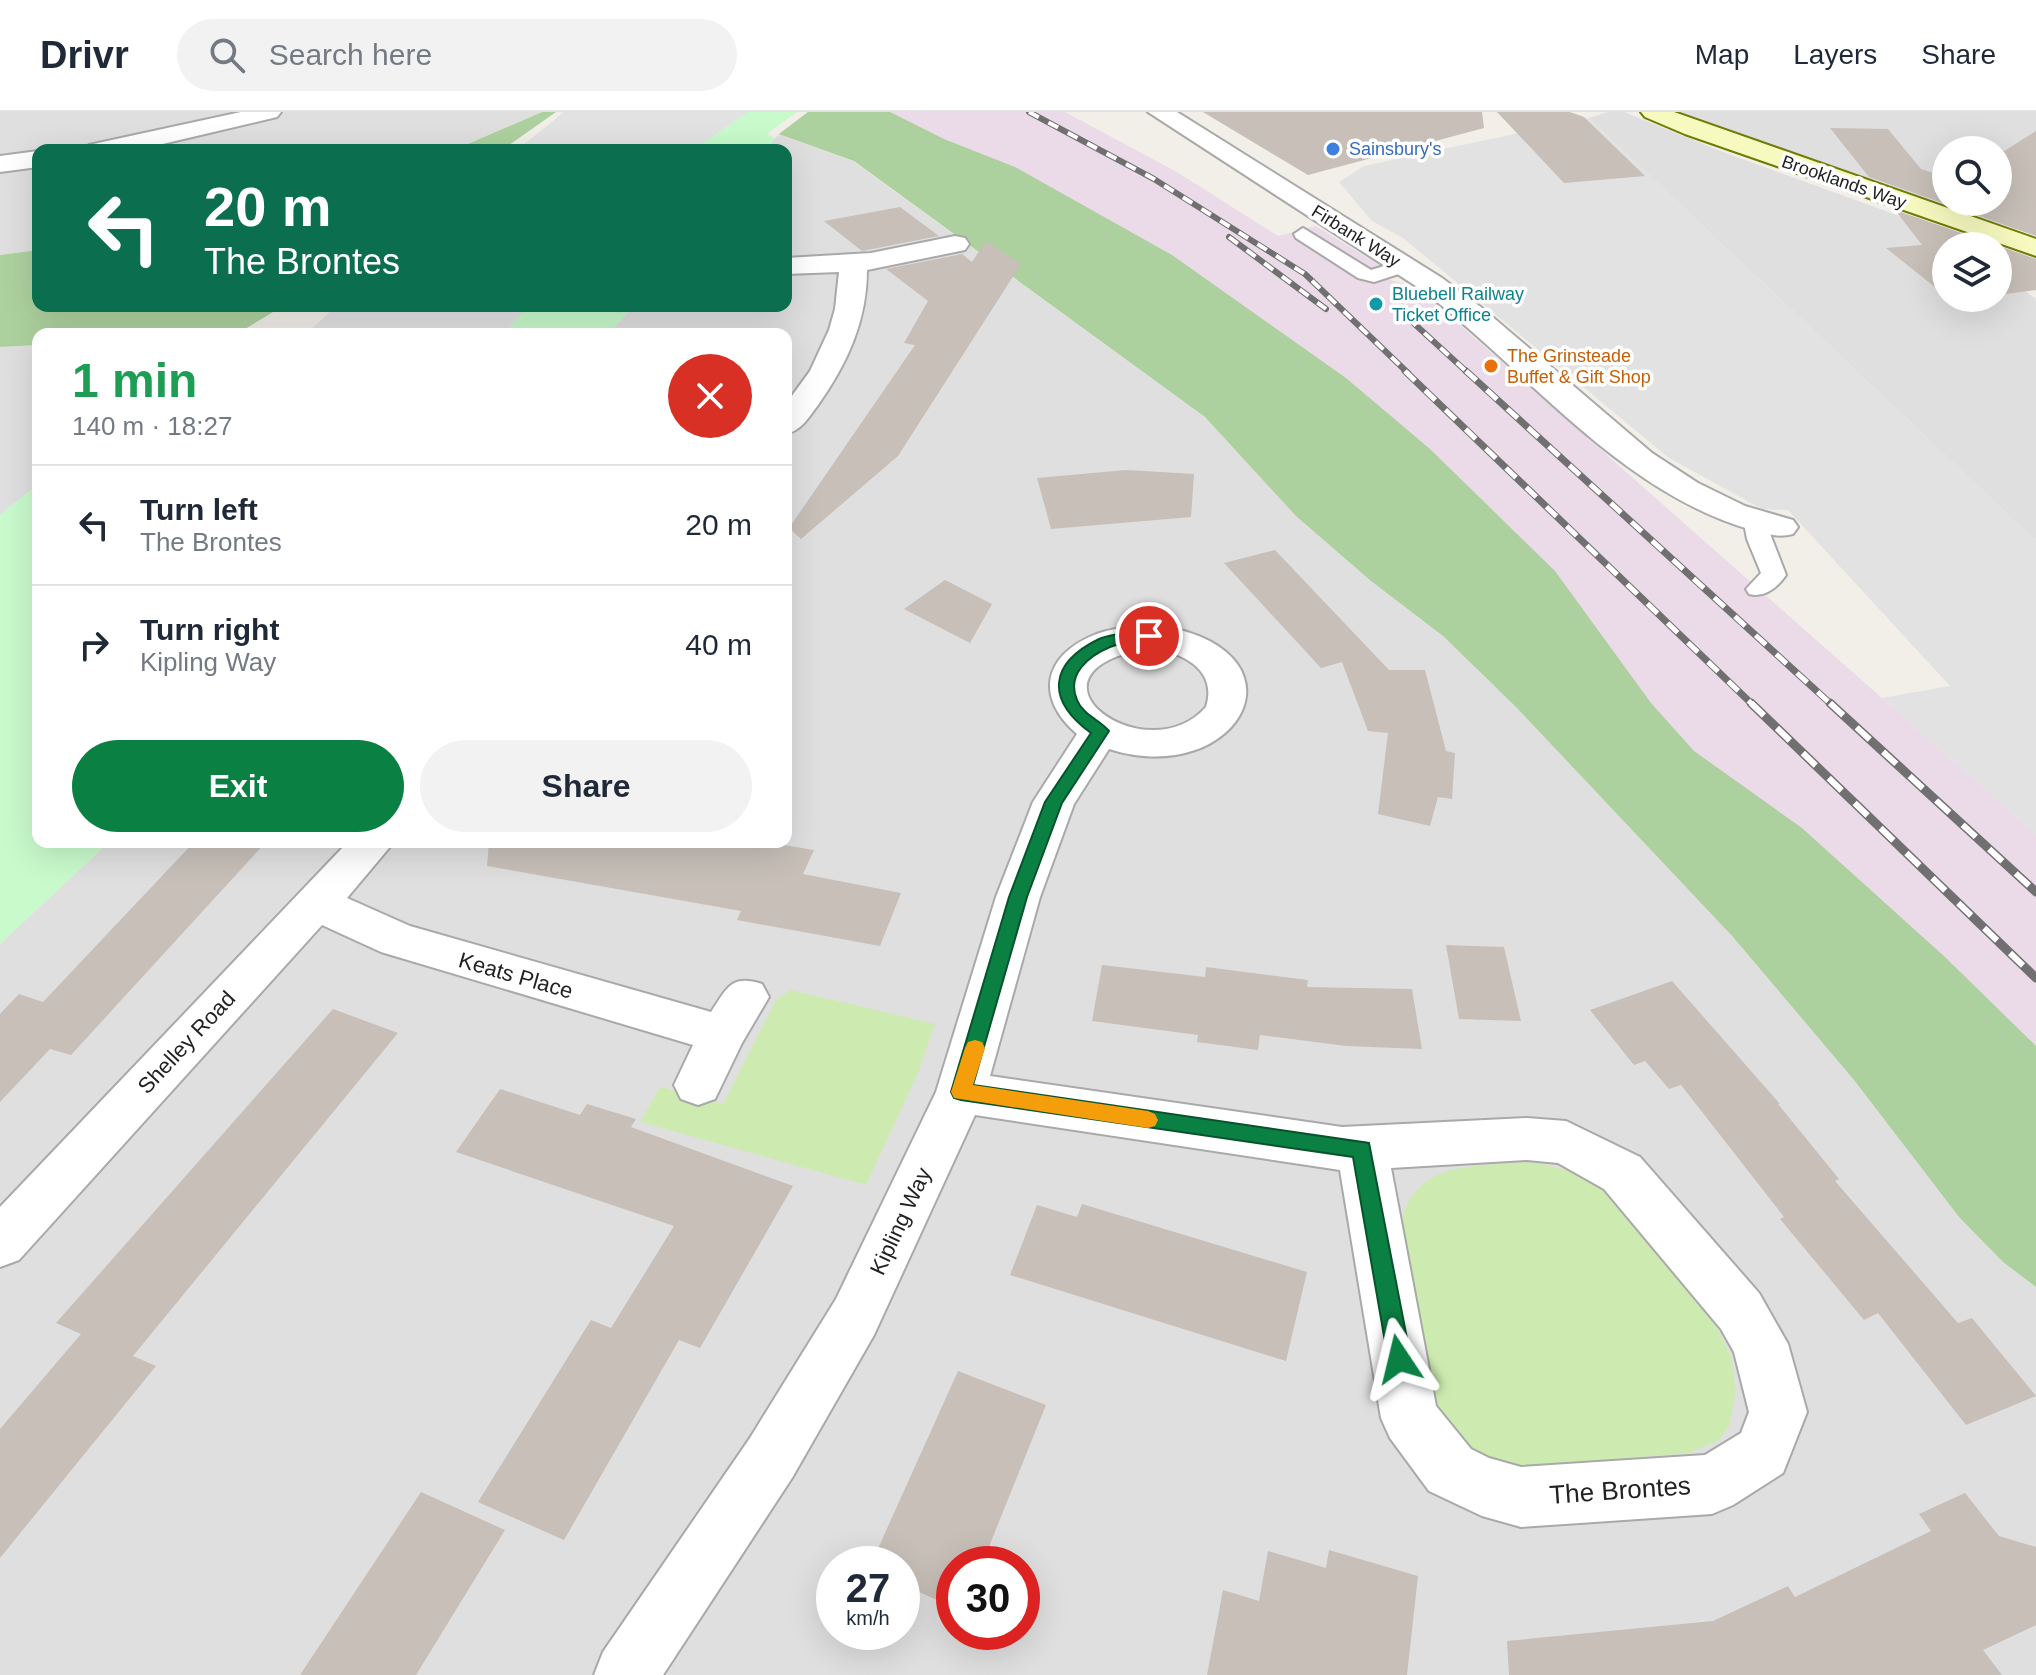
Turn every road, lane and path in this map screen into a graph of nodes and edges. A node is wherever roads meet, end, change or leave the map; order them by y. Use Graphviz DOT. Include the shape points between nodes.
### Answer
graph roads {
  1 [pos="269,112"];
  2 [pos="1160,112"];
  3 [pos="1653,112"];
  4 [pos="129,144"];
  5 [pos="32,160"];
  6 [pos="0,164"];
  7 [pos="1303,234"];
  8 [pos="955,244"];
  9 [pos="2036,248"];
  10 [pos="853,265"];
  11 [pos="792,266"];
  12 [pos="1404,266"];
  13 [pos="792,416"];
  14 [pos="1769,525"];
  15 [pos="1758,589"];
  16 [pos="1100,731"];
  17 [pos="367,848"];
  18 [pos="315,903"];
  19 [pos="698,1085"];
  20 [pos="961,1092"];
  21 [pos="1362,1150"];
  22 [pos="0,1243"];
  23 [pos="626,1675"];
  1 -- 4 [label="street"];
  2 -- 12 [label="street, Firbank Way"];
  3 -- 9 [label="main road, Brooklands Way"];
  5 -- 6 [label="street"];
  7 -- 12 [label="lane" via="1365,274"];
  8 -- 10 [label="street"];
  10 -- 11 [label="street"];
  10 -- 13 [label="street" via="849,313 826,372"];
  12 -- 14 [label="street, Firbank Way" via="1434,284 1642,459 1692,493"];
  14 -- 15 [label="lane" via="1756,542 1774,575"];
  16 -- 20 [label="street, Kipling Way" via="1054,802 1018,897"];
  17 -- 18 [label="street, Shelley Road"];
  18 -- 19 [label="street, Keats Place" via="397,940 734,1016"];
  18 -- 22 [label="street, Shelley Road"];
  20 -- 21 [label="street, The Brontes"];
  20 -- 23 [label="street, Kipling Way" via="855,1317 771,1458"];
  21 -- 21 [label="street, The Brontes" via="1410,1418 1450,1470 1521,1497 1712,1484 1762,1453 1778,1412 1760,1344 1740,1311 1622,1173 1553,1141"];
}
